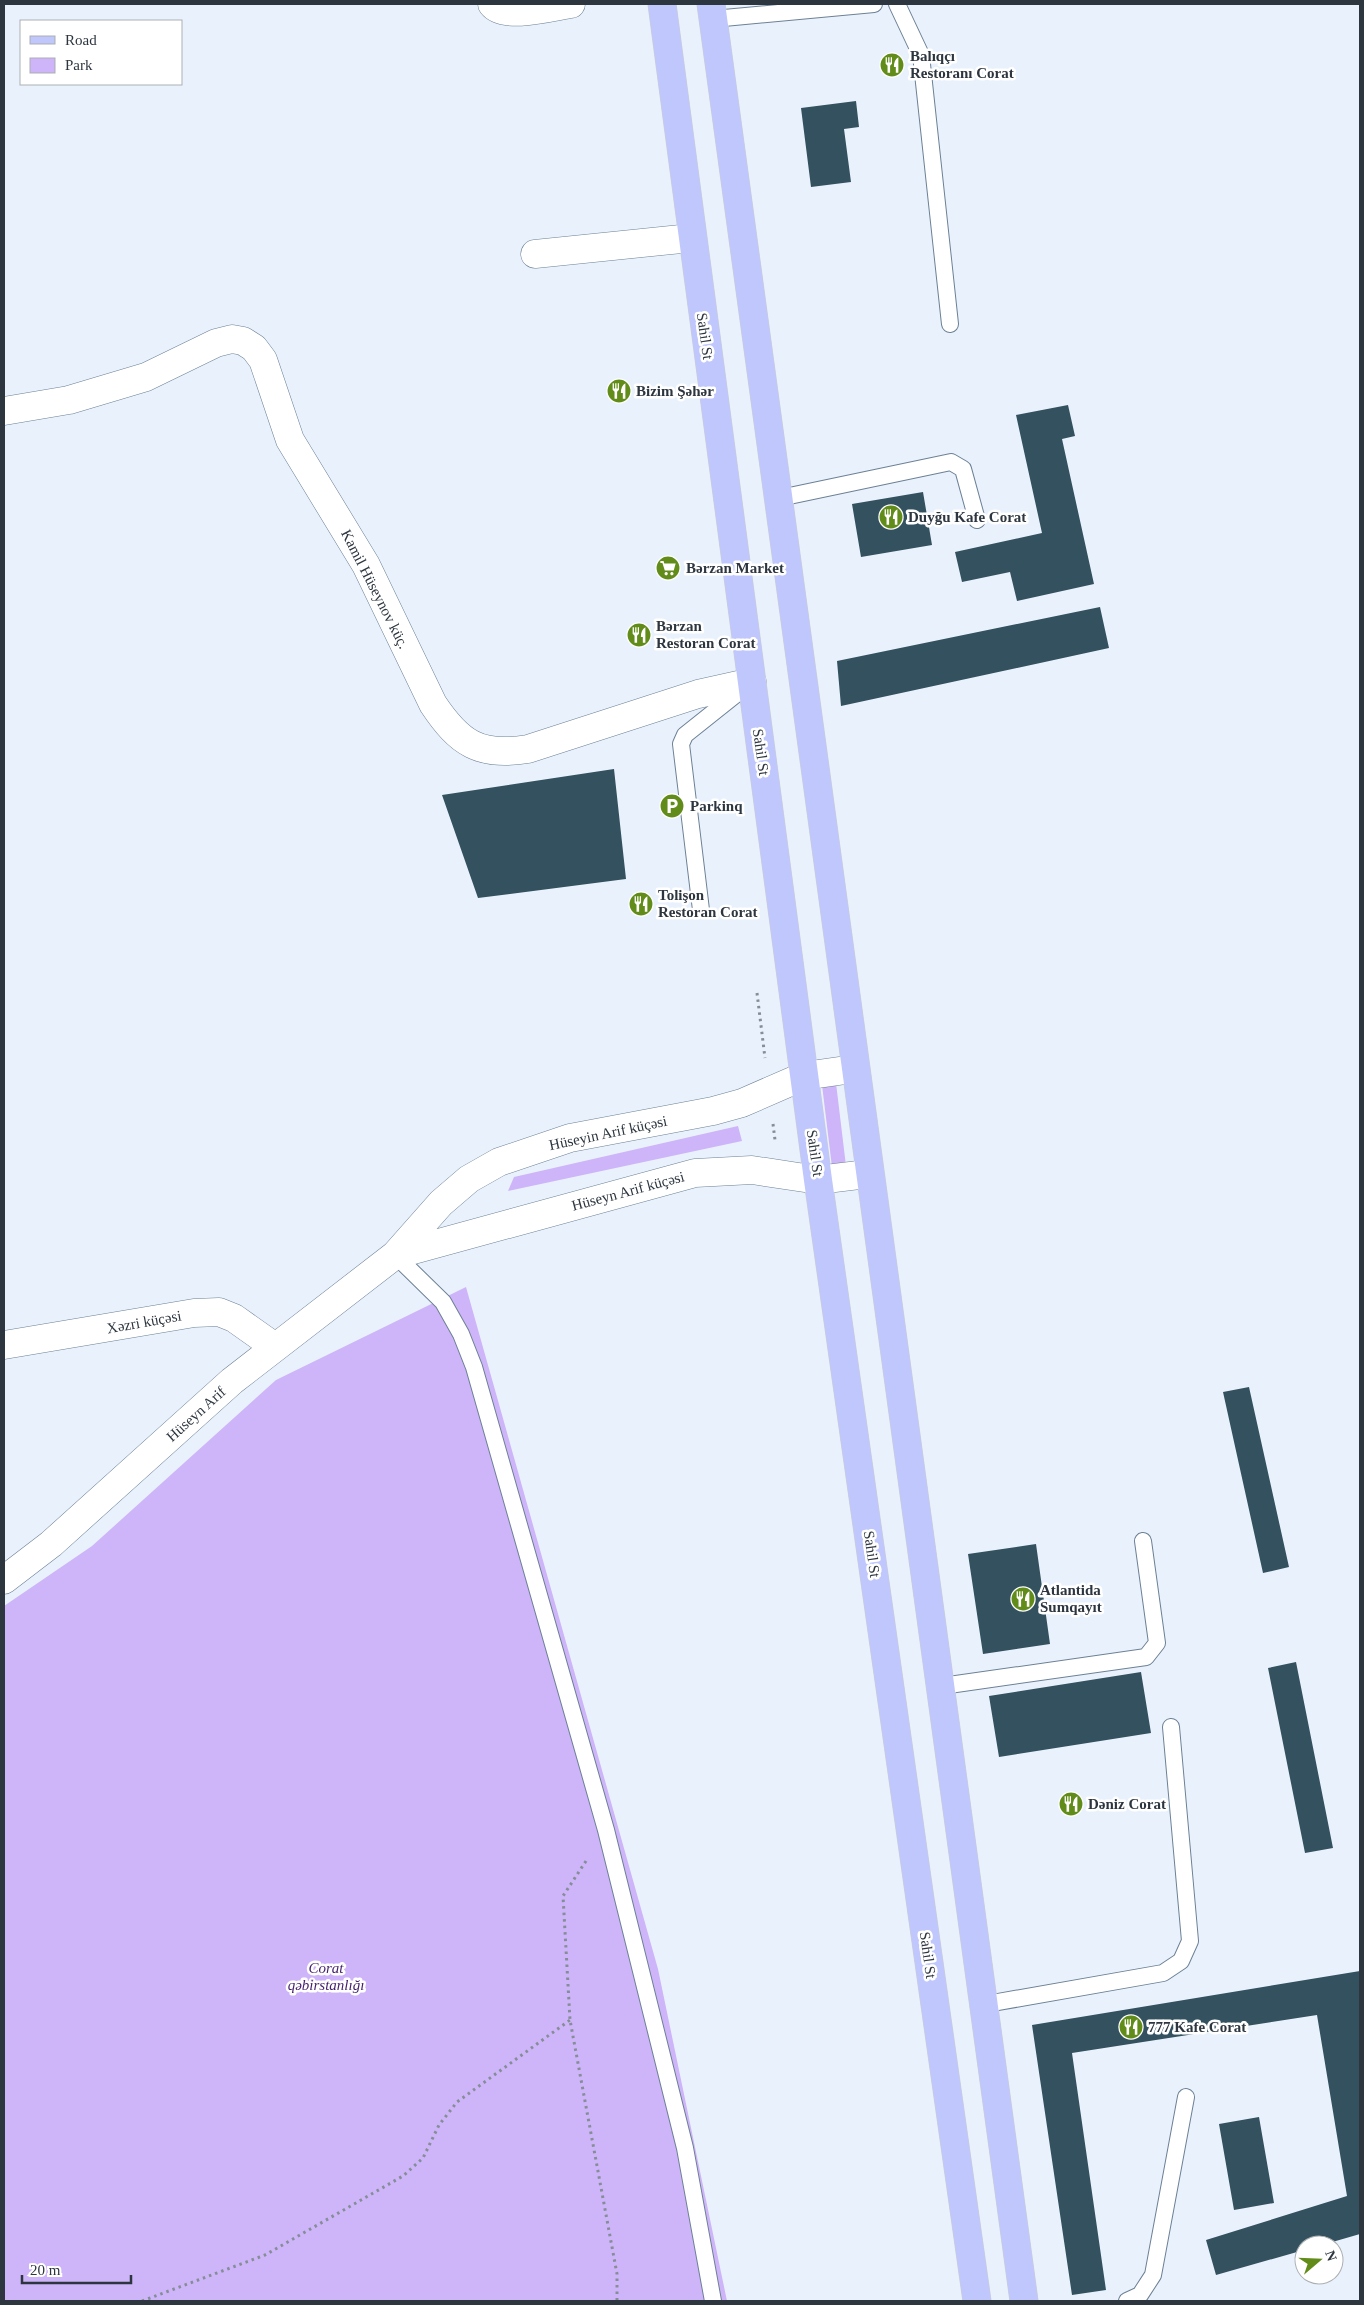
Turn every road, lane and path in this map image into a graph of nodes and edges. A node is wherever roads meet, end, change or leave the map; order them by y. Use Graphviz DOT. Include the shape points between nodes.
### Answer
graph roads {
  1 [pos="492,4"];
  2 [pos="571,4"];
  3 [pos="662,4"];
  4 [pos="874,4"];
  5 [pos="897,4"];
  6 [pos="712,11"];
  7 [pos="691,238"];
  8 [pos="534,254"];
  9 [pos="950,324"];
  10 [pos="4,411"];
  11 [pos="775,499"];
  12 [pos="977,520"];
  13 [pos="752,682"];
  14 [pos="701,910"];
  15 [pos="853,1069"];
  16 [pos="804,1076"];
  17 [pos="866,1174"];
  18 [pos="818,1180"];
  19 [pos="395,1255"];
  20 [pos="4,1345"];
  21 [pos="274,1347"];
  22 [pos="1143,1541"];
  23 [pos="4,1580"];
  24 [pos="935,1687"];
  25 [pos="1171,1727"];
  26 [pos="606,1830"];
  27 [pos="981,2005"];
  28 [pos="570,2020"];
  29 [pos="1186,2098"];
  30 [pos="142,2301"];
  31 [pos="617,2301"];
  32 [pos="713,2301"];
  33 [pos="977,2301"];
  34 [pos="1024,2301"];
  35 [pos="1127,2301"];
  1 -- 2 [label="street" via="507,13"];
  3 -- 7 [label="main road, Sahil St"];
  4 -- 6 [label="lane"];
  5 -- 9 [label="lane" via="921,55"];
  6 -- 11 [label="main road"];
  7 -- 8 [label="street"];
  7 -- 13 [label="main road, Sahil St"];
  10 -- 13 [label="street, Kamil Hüseynov küç." via="69,400 146,378 232,338 254,348 263,360 290,440 366,565 433,704 460,738 479,748 508,752 528,749 698,694"];
  11 -- 12 [label="lane" via="952,462 963,469"];
  11 -- 15 [label="main road"];
  13 -- 14 [label="lane" via="684,735 681,744"];
  13 -- 16 [label="main road, Sahil St"];
  15 -- 16 [label="street, Hüseyin Arif küçəsi"];
  15 -- 17 [label="main road"];
  16 -- 18 [label="main road, Sahil St"];
  16 -- 19 [label="street, Hüseyin Arif küçəsi" via="734,1105 570,1138 499,1162 469,1179 441,1203"];
  17 -- 18 [label="street, Hüseyn Arif küçəsi"];
  17 -- 24 [label="main road"];
  18 -- 19 [label="street, Hüseyn Arif küçəsi" via="752,1170 695,1173"];
  18 -- 33 [label="main road, Sahil St"];
  19 -- 21 [label="street, Hüseyn Arif"];
  19 -- 26 [label="lane" via="444,1302 461,1334"];
  20 -- 21 [label="street, Xəzri küçəsi" via="194,1313 219,1312 234,1318"];
  21 -- 23 [label="street, Hüseyn Arif" via="51,1544"];
  22 -- 24 [label="lane" via="1156,1643 1146,1657"];
  24 -- 27 [label="main road"];
  25 -- 27 [label="lane" via="1190,1941 1181,1961 1163,1973"];
  26 -- 28 [label="path" via="563,1896"];
  26 -- 32 [label="lane" via="684,2148"];
  27 -- 34 [label="main road"];
  28 -- 30 [label="path" via="457,2102 439,2125 423,2158 404,2176 266,2254"];
  28 -- 31 [label="path" via="617,2274"];
  29 -- 35 [label="lane" via="1153,2275 1140,2295"];
}
